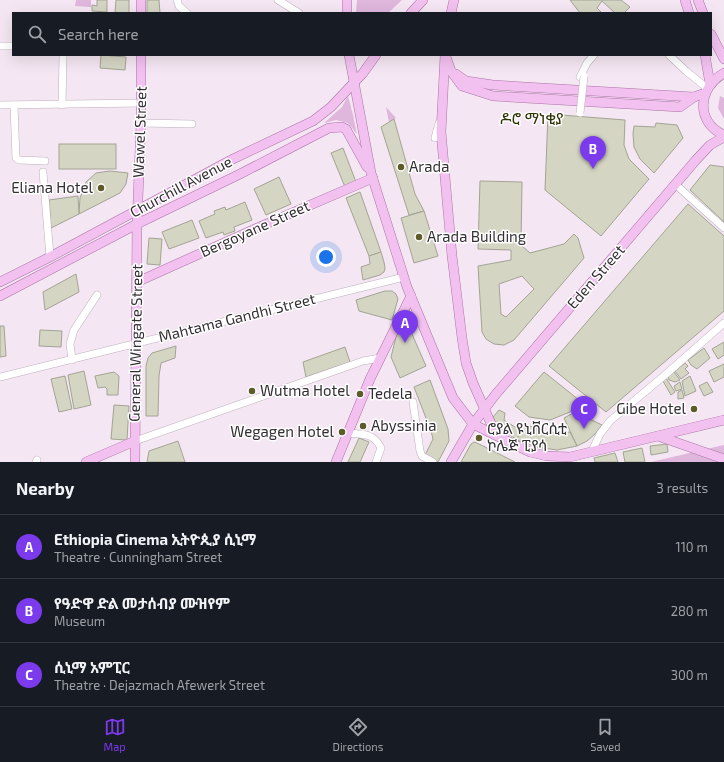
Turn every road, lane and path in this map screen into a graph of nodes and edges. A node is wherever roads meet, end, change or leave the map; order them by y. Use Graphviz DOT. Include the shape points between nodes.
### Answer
graph roads {
  1 [pos="141,0"];
  2 [pos="177,0"];
  3 [pos="278,0"];
  4 [pos="347,0"];
  5 [pos="424,0"];
  6 [pos="454,0"];
  7 [pos="685,0"];
  8 [pos="698,0"];
  9 [pos="141,12"];
  10 [pos="186,12"];
  11 [pos="297,12"];
  12 [pos="348,12"];
  13 [pos="412,12"];
  14 [pos="451,12"];
  15 [pos="690,12"];
  16 [pos="703,12"];
  17 [pos="712,36"];
  18 [pos="0,46"];
  19 [pos="12,46"];
  20 [pos="63,56"];
  21 [pos="141,56"];
  22 [pos="349,56"];
  23 [pos="375,56"];
  24 [pos="445,56"];
  25 [pos="445,56"];
  26 [pos="593,56"];
  27 [pos="670,56"];
  28 [pos="705,56"];
  29 [pos="724,59"];
  30 [pos="724,73"];
  31 [pos="354,83"];
  32 [pos="707,88"];
  33 [pos="142,103"];
  34 [pos="0,105"];
  35 [pos="14,105"];
  36 [pos="62,105"];
  37 [pos="441,114"];
  38 [pos="580,115"];
  39 [pos="141,124"];
  40 [pos="192,124"];
  41 [pos="724,136"];
  42 [pos="435,138"];
  43 [pos="45,161"];
  44 [pos="43,172"];
  45 [pos="372,176"];
  46 [pos="675,184"];
  47 [pos="137,210"];
  48 [pos="137,224"];
  49 [pos="724,228"];
  50 [pos="50,257"];
  51 [pos="404,277"];
  52 [pos="0,282"];
  53 [pos="137,282"];
  54 [pos="97,295"];
  55 [pos="0,296"];
  56 [pos="411,296"];
  57 [pos="724,323"];
  58 [pos="136,343"];
  59 [pos="380,358"];
  60 [pos="72,360"];
  61 [pos="0,377"];
  62 [pos="413,402"];
  63 [pos="484,408"];
  64 [pos="724,420"];
  65 [pos="473,424"];
  66 [pos="348,433"];
  67 [pos="496,435"];
  68 [pos="658,436"];
  69 [pos="135,442"];
  70 [pos="592,451"];
  71 [pos="568,459"];
  72 [pos="724,459"];
  73 [pos="86,462"];
  74 [pos="135,462"];
  75 [pos="336,462"];
  76 [pos="376,462"];
  77 [pos="433,462"];
  78 [pos="451,462"];
  1 -- 9 [label="main road"];
  2 -- 10 [label="street"];
  3 -- 11 [label="street"];
  4 -- 12 [label="main road"];
  5 -- 13 [label="main road"];
  6 -- 14 [label="main road"];
  7 -- 15 [label="main road"];
  8 -- 16 [label="main road"];
  17 -- 29 [label="main road"];
  18 -- 19 [label="street"];
  20 -- 36 [label="street"];
  21 -- 33 [label="main road, Wawel Street"];
  22 -- 31 [label="main road"];
  23 -- 31 [label="main road, Churchill Avenue"];
  24 -- 32 [label="main road" via="451,71 466,81 493,85 694,97"];
  25 -- 37 [label="main road"];
  26 -- 38 [label="street, bridge" via="582,77"];
  27 -- 32 [label="street"];
  28 -- 32 [label="main road"];
  30 -- 32 [label="main road" via="716,77"];
  31 -- 45 [label="main road"];
  31 -- 47 [label="main road, Churchill Avenue" via="313,121"];
  32 -- 41 [label="main road" via="703,102 704,112 717,132"];
  33 -- 36 [label="street"];
  33 -- 39 [label="main road, Wawel Street"];
  34 -- 35 [label="street"];
  35 -- 36 [label="street"];
  35 -- 43 [label="street" via="16,158"];
  37 -- 42 [label="street"];
  37 -- 63 [label="main road" via="461,335 466,363"];
  39 -- 40 [label="street"];
  39 -- 47 [label="main road, Wawel Street"];
  41 -- 46 [label="main road, Eden Street" via="707,148"];
  44 -- 50 [label="street"];
  45 -- 48 [label="main road, Churchill Avenue" via="346,129 336,126"];
  45 -- 51 [label="main road"];
  45 -- 53 [label="main road, Bergoyane Street"];
  46 -- 49 [label="street"];
  46 -- 63 [label="main road, Eden Street"];
  47 -- 48 [label="main road, Wawel Street"];
  47 -- 50 [label="main road, Churchill Avenue"];
  48 -- 53 [label="main road, General Wingate Street"];
  48 -- 55 [label="main road, Churchill Avenue"];
  50 -- 52 [label="main road, Churchill Avenue"];
  51 -- 56 [label="main road"];
  51 -- 58 [label="street, Mahtama Gandhi Street"];
  53 -- 58 [label="main road, General Wingate Street"];
  54 -- 60 [label="street" via="74,330 70,344"];
  56 -- 59 [label="main road"];
  56 -- 65 [label="main road" via="453,398"];
  57 -- 70 [label="street" via="610,421"];
  58 -- 60 [label="street, Mahtama Gandhi Street"];
  58 -- 69 [label="main road, General Wingate Street"];
  59 -- 66 [label="main road"];
  59 -- 69 [label="street" via="363,361"];
  60 -- 61 [label="street, Mahtama Gandhi Street"];
  62 -- 77 [label="street" via="420,451 422,456"];
  63 -- 65 [label="main road, Eden Street"];
  63 -- 67 [label="main road"];
  64 -- 68 [label="main road"];
  65 -- 67 [label="main road"];
  65 -- 78 [label="main road, Eden Street"];
  66 -- 75 [label="main road"];
  66 -- 76 [label="street" via="373,436 381,448"];
  67 -- 71 [label="main road" via="530,452"];
  68 -- 70 [label="main road"];
  68 -- 72 [label="main road"];
  69 -- 73 [label="main road"];
  69 -- 74 [label="main road, General Wingate Street"];
  70 -- 71 [label="main road"];
}
